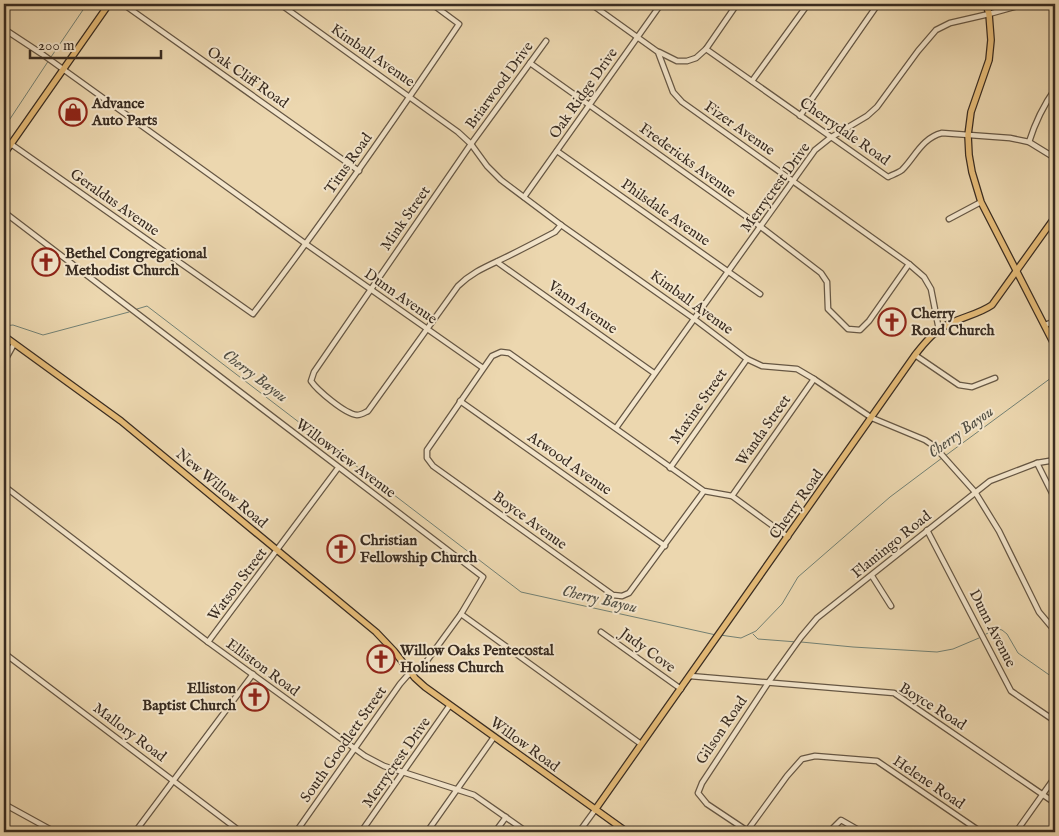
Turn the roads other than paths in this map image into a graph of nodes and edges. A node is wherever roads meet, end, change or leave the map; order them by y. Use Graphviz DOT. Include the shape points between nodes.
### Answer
graph roads {
  1 [pos="109,4"];
  2 [pos="123,4"];
  3 [pos="280,4"];
  4 [pos="432,4"];
  5 [pos="591,4"];
  6 [pos="661,4"];
  7 [pos="737,4"];
  8 [pos="808,4"];
  9 [pos="878,4"];
  10 [pos="986,4"];
  11 [pos="1024,4"];
  12 [pos="989,14"];
  13 [pos="4,29"];
  14 [pos="638,37"];
  15 [pos="546,41"];
  16 [pos="706,49"];
  17 [pos="658,52"];
  18 [pos="530,63"];
  19 [pos="63,69"];
  20 [pos="752,81"];
  21 [pos="1055,89"];
  22 [pos="411,97"];
  23 [pos="589,105"];
  24 [pos="800,116"];
  25 [pos="968,135"];
  26 [pos="830,138"];
  27 [pos="1029,142"];
  28 [pos="11,144"];
  29 [pos="471,144"];
  30 [pos="557,151"];
  31 [pos="4,154"];
  32 [pos="1055,158"];
  33 [pos="359,171"];
  34 [pos="793,182"];
  35 [pos="524,197"];
  36 [pos="982,202"];
  37 [pos="4,212"];
  38 [pos="1055,217"];
  39 [pos="949,219"];
  40 [pos="561,225"];
  41 [pos="1049,225"];
  42 [pos="761,227"];
  43 [pos="1055,229"];
  44 [pos="306,244"];
  45 [pos="497,262"];
  46 [pos="909,264"];
  47 [pos="1017,270"];
  48 [pos="728,272"];
  49 [pos="371,290"];
  50 [pos="760,294"];
  51 [pos="253,314"];
  52 [pos="694,318"];
  53 [pos="1055,320"];
  54 [pos="1045,325"];
  55 [pos="427,330"];
  56 [pos="939,330"];
  57 [pos="4,337"];
  58 [pos="14,344"];
  59 [pos="1055,346"];
  60 [pos="915,355"];
  61 [pos="747,359"];
  62 [pos="4,362"];
  63 [pos="483,368"];
  64 [pos="654,373"];
  65 [pos="995,378"];
  66 [pos="814,379"];
  67 [pos="460,400"];
  68 [pos="872,418"];
  69 [pos="616,428"];
  70 [pos="1055,460"];
  71 [pos="1037,464"];
  72 [pos="338,468"];
  73 [pos="670,468"];
  74 [pos="4,486"];
  75 [pos="704,491"];
  76 [pos="975,492"];
  77 [pos="732,496"];
  78 [pos="1055,499"];
  79 [pos="927,530"];
  80 [pos="788,537"];
  81 [pos="665,546"];
  82 [pos="277,551"];
  83 [pos="872,576"];
  84 [pos="482,577"];
  85 [pos="891,606"];
  86 [pos="461,614"];
  87 [pos="1055,631"];
  88 [pos="601,632"];
  89 [pos="208,642"];
  90 [pos="4,653"];
  91 [pos="411,673"];
  92 [pos="253,674"];
  93 [pos="690,676"];
  94 [pos="768,683"];
  95 [pos="680,689"];
  96 [pos="450,705"];
  97 [pos="1055,721"];
  98 [pos="494,737"];
  99 [pos="641,744"];
  100 [pos="355,749"];
  101 [pos="404,772"];
  102 [pos="1055,777"];
  103 [pos="173,780"];
  104 [pos="457,789"];
  105 [pos="1043,794"];
  106 [pos="1055,803"];
  107 [pos="4,804"];
  108 [pos="595,810"];
  109 [pos="506,817"];
  110 [pos="55,832"];
  111 [pos="135,832"];
  112 [pos="240,832"];
  113 [pos="296,832"];
  114 [pos="361,832"];
  115 [pos="427,832"];
  116 [pos="495,832"];
  117 [pos="527,832"];
  118 [pos="579,832"];
  119 [pos="627,832"];
  120 [pos="748,832"];
  121 [pos="829,832"];
  122 [pos="862,832"];
  123 [pos="981,832"];
  124 [pos="1016,832"];
  1 -- 19 [label="main road"];
  2 -- 33 [label="street, Oak Cliff Road"];
  3 -- 22 [label="street, Kimball Avenue"];
  4 -- 22 [label="street, Titus Road" via="460,24"];
  5 -- 14 [label="street"];
  6 -- 14 [label="street, Oak Ridge Drive"];
  7 -- 16 [label="street"];
  8 -- 20 [label="street"];
  9 -- 24 [label="street"];
  10 -- 12 [label="main road"];
  11 -- 12 [label="street, Merrycrest Drive"];
  12 -- 25 [label="main road" via="989,60 971,112"];
  12 -- 26 [label="street, Merrycrest Drive" via="950,23 936,30 877,107"];
  13 -- 19 [label="street, Dunn Avenue"];
  14 -- 17 [label="street"];
  14 -- 23 [label="street, Oak Ridge Drive"];
  15 -- 18 [label="street, Briarwood Drive"];
  16 -- 17 [label="street" via="687,61 671,59"];
  16 -- 20 [label="street, Cherrydale Road"];
  17 -- 34 [label="street, Fizer Avenue" via="673,92 682,102"];
  18 -- 23 [label="street, Fredericks Avenue"];
  18 -- 29 [label="street, Briarwood Drive"];
  19 -- 28 [label="main road"];
  19 -- 44 [label="street, Dunn Avenue"];
  20 -- 24 [label="street, Cherrydale Road"];
  21 -- 27 [label="street" via="1044,105"];
  22 -- 29 [label="street, Kimball Avenue"];
  22 -- 33 [label="street, Titus Road"];
  23 -- 30 [label="street, Oak Ridge Drive"];
  23 -- 42 [label="street, Fredericks Avenue"];
  24 -- 26 [label="street, Cherrydale Road"];
  25 -- 26 [label="street, Cherrydale Road" via="942,133 933,136 901,172 888,177"];
  25 -- 27 [label="street, Cherrydale Road"];
  25 -- 36 [label="main road" via="970,163"];
  26 -- 34 [label="street, Merrycrest Drive" via="815,150"];
  27 -- 32 [label="street, Cherrydale Road"];
  28 -- 31 [label="main road"];
  28 -- 51 [label="street, Geraldus Avenue"];
  29 -- 35 [label="street, Kimball Avenue" via="487,166"];
  29 -- 49 [label="street, Mink Street"];
  30 -- 35 [label="street, Oak Ridge Drive"];
  30 -- 48 [label="street, Philsdale Avenue"];
  33 -- 44 [label="street, Titus Road"];
  34 -- 42 [label="street, Merrycrest Drive"];
  34 -- 46 [label="street, Fizer Avenue"];
  35 -- 40 [label="street, Kimball Avenue"];
  36 -- 39 [label="street"];
  36 -- 47 [label="main road"];
  37 -- 72 [label="street, Willowview Avenue"];
  38 -- 41 [label="main road, Cherry Road"];
  40 -- 45 [label="street" via="555,232"];
  40 -- 52 [label="street, Kimball Avenue"];
  41 -- 43 [label="street"];
  41 -- 47 [label="main road, Cherry Road"];
  42 -- 46 [label="street, Fredericks Avenue" via="822,273 827,282 828,310 848,329 860,330 865,325"];
  42 -- 48 [label="street, Merrycrest Drive"];
  44 -- 49 [label="street, Dunn Avenue"];
  44 -- 51 [label="street, Titus Road"];
  45 -- 55 [label="street" via="465,278"];
  45 -- 64 [label="street, Vann Avenue"];
  46 -- 56 [label="street, Fizer Avenue" via="924,277 931,289"];
  47 -- 54 [label="main road"];
  47 -- 56 [label="main road, Cherry Road" via="992,305"];
  48 -- 50 [label="street, Philsdale Avenue"];
  48 -- 52 [label="street, Merrycrest Drive"];
  49 -- 55 [label="street, Dunn Avenue"];
  49 -- 55 [label="street, Mink Street" via="311,381 316,389 351,414 359,416 368,411"];
  52 -- 61 [label="street, Kimball Avenue"];
  52 -- 64 [label="street, Merrycrest Drive"];
  53 -- 54 [label="street"];
  54 -- 59 [label="main road"];
  55 -- 63 [label="street, Dunn Avenue"];
  56 -- 60 [label="main road, Cherry Road"];
  57 -- 58 [label="main road, New Willow Road"];
  58 -- 62 [label="street"];
  58 -- 82 [label="main road, New Willow Road" via="121,421"];
  60 -- 65 [label="street" via="958,386 972,386"];
  60 -- 68 [label="main road, Cherry Road"];
  61 -- 66 [label="street, Kimball Avenue" via="762,366 797,369"];
  61 -- 73 [label="street, Maxine Street"];
  63 -- 67 [label="street"];
  63 -- 69 [label="street" via="492,356 509,353"];
  64 -- 69 [label="street, Merrycrest Drive"];
  66 -- 68 [label="street, Kimball Avenue"];
  66 -- 77 [label="street, Wanda Street"];
  67 -- 81 [label="street, Atwood Avenue"];
  67 -- 81 [label="street, Boyce Avenue" via="427,450 427,458 433,466 613,595 629,593"];
  68 -- 76 [label="street, Kimball Avenue" via="925,440 939,450"];
  68 -- 80 [label="main road, Cherry Road"];
  69 -- 73 [label="street"];
  70 -- 71 [label="street, Flamingo Road"];
  71 -- 76 [label="street, Flamingo Road" via="999,477"];
  71 -- 78 [label="street"];
  72 -- 82 [label="street, Watson Street"];
  72 -- 84 [label="street, Willowview Avenue"];
  73 -- 75 [label="street"];
  74 -- 89 [label="street, Elliston Road"];
  75 -- 77 [label="street"];
  75 -- 81 [label="street"];
  76 -- 79 [label="street, Flamingo Road"];
  76 -- 87 [label="street, Kimball Avenue" via="999,531 1039,612"];
  77 -- 80 [label="street"];
  79 -- 83 [label="street, Flamingo Road"];
  79 -- 97 [label="street, Dunn Avenue" via="1011,691"];
  80 -- 93 [label="main road, Cherry Road"];
  82 -- 89 [label="street, Watson Street"];
  82 -- 91 [label="main road, New Willow Road" via="376,632"];
  83 -- 85 [label="street"];
  83 -- 94 [label="street, Flamingo Road" via="817,618"];
  84 -- 86 [label="street, South Goodlett Street"];
  86 -- 91 [label="street, South Goodlett Street" via="426,662"];
  86 -- 99 [label="street"];
  88 -- 95 [label="street, Judy Cove"];
  89 -- 92 [label="street, Elliston Road"];
  90 -- 103 [label="street, Mallory Road"];
  91 -- 96 [label="main road, Willow Road"];
  91 -- 100 [label="street, South Goodlett Street"];
  92 -- 100 [label="street, Elliston Road"];
  92 -- 103 [label="street"];
  93 -- 94 [label="street, Boyce Road"];
  93 -- 95 [label="main road, Cherry Road"];
  94 -- 105 [label="street, Boyce Road" via="894,693"];
  94 -- 120 [label="street, Gilson Road" via="698,793 708,804"];
  95 -- 99 [label="main road, Cherry Road"];
  96 -- 98 [label="main road, Willow Road"];
  96 -- 101 [label="street, Merrycrest Drive"];
  98 -- 104 [label="street"];
  98 -- 108 [label="main road, Willow Road"];
  99 -- 108 [label="main road, Cherry Road"];
  100 -- 101 [label="street, Elliston Road" via="374,762"];
  100 -- 113 [label="street, South Goodlett Street"];
  101 -- 104 [label="street, Elliston Road"];
  101 -- 114 [label="street, Merrycrest Drive"];
  102 -- 105 [label="street"];
  103 -- 111 [label="street"];
  103 -- 112 [label="street, Mallory Road"];
  104 -- 109 [label="street, Elliston Road" via="478,797"];
  104 -- 115 [label="street"];
  105 -- 106 [label="street, Boyce Road"];
  105 -- 124 [label="street"];
  107 -- 110 [label="street"];
  108 -- 118 [label="street, Cherry Road"];
  108 -- 119 [label="main road, Willow Road"];
  109 -- 116 [label="street"];
  109 -- 117 [label="street, Elliston Road"];
  120 -- 123 [label="street, Helene Road" via="787,776 802,759 815,756 877,761"];
  121 -- 122 [label="street" via="842,820"];
}
